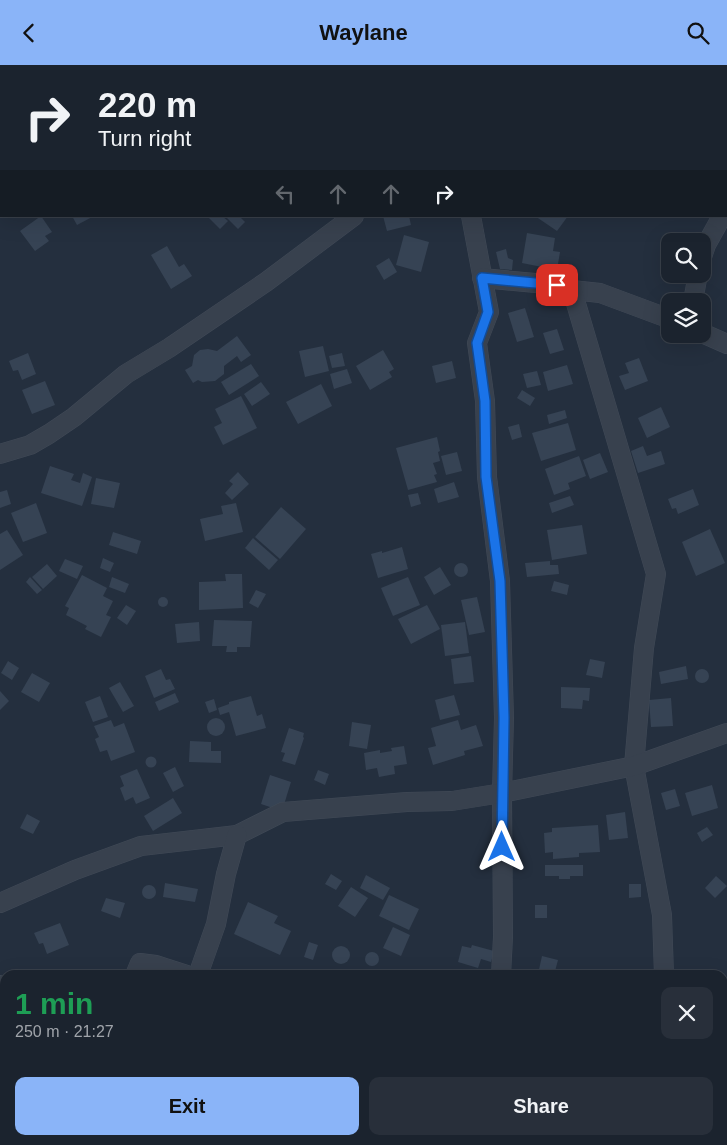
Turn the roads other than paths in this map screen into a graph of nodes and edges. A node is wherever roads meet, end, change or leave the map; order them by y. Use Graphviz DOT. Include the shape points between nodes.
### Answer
graph roads {
  1 [pos="471,217"];
  2 [pos="721,217"];
  3 [pos="345,219"];
  4 [pos="711,236"];
  5 [pos="482,278"];
  6 [pos="572,289"];
  7 [pos="661,316"];
  8 [pos="711,337"];
  9 [pos="727,343"];
  10 [pos="0,454"];
  11 [pos="727,733"];
  12 [pos="634,766"];
  13 [pos="502,793"];
  14 [pos="237,835"];
  15 [pos="0,903"];
  16 [pos="137,970"];
  17 [pos="172,970"];
  18 [pos="200,970"];
  19 [pos="501,970"];
  20 [pos="664,970"];
  1 -- 5 [label="street"];
  2 -- 4 [label="street"];
  3 -- 10 [label="street" via="266,282 126,374 49,435"];
  5 -- 6 [label="street"];
  5 -- 13 [label="street" via="488,312 477,343 485,401 486,477 500,581 504,718"];
  6 -- 7 [label="street" via="600,293"];
  6 -- 12 [label="street" via="656,574 644,648"];
  8 -- 9 [label="street"];
  11 -- 12 [label="street"];
  12 -- 13 [label="street"];
  12 -- 20 [label="street" via="662,915"];
  13 -- 14 [label="street" via="452,801 283,812"];
  13 -- 19 [label="street"];
  14 -- 15 [label="street" via="141,846"];
  14 -- 18 [label="street" via="216,924"];
  16 -- 17 [label="street" via="140,963"];
}
